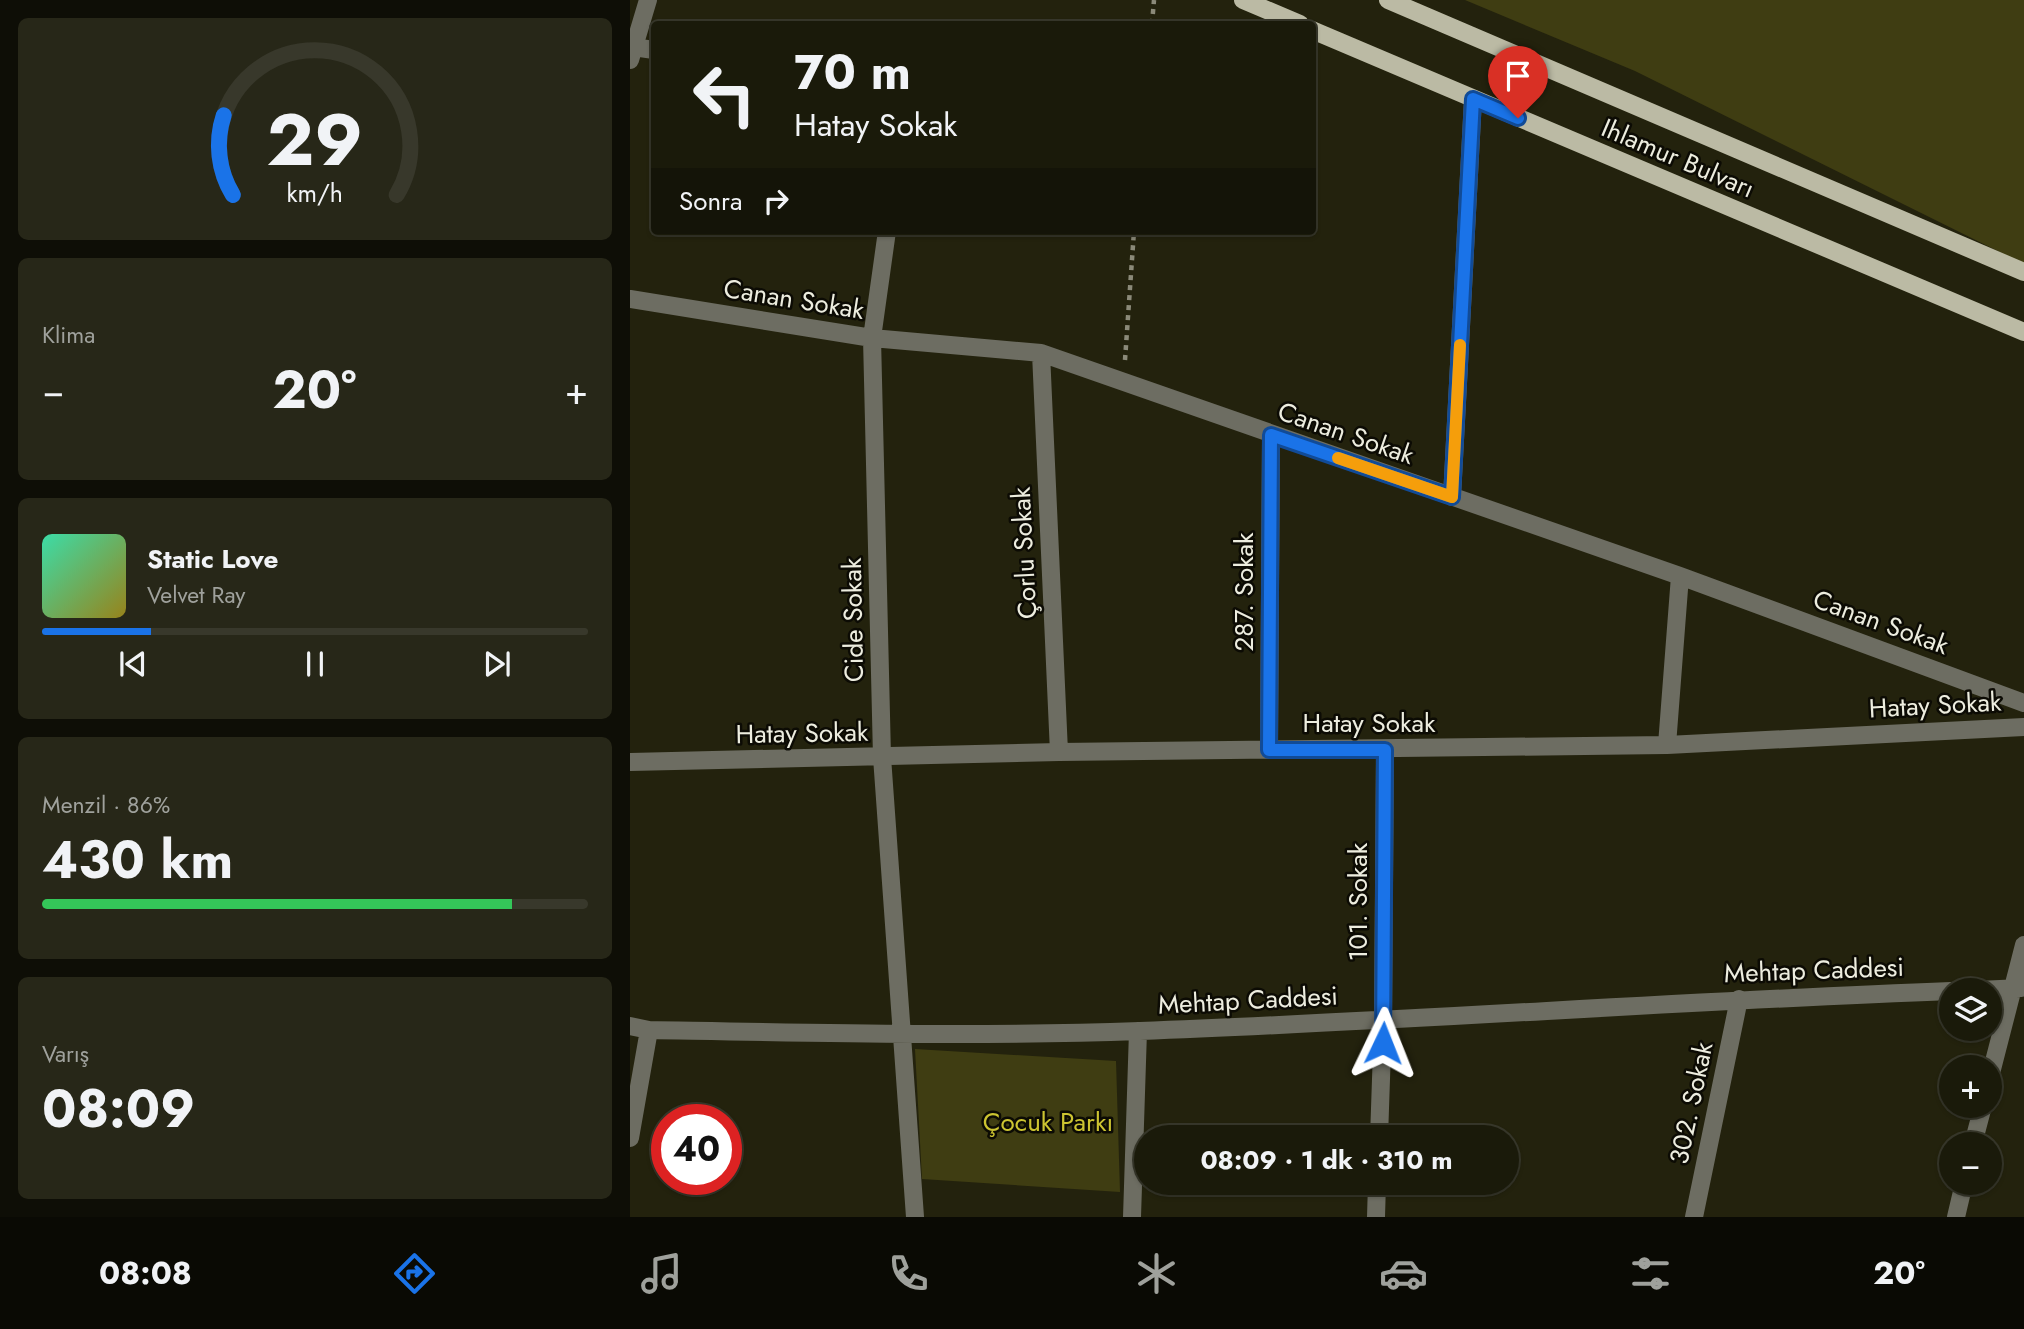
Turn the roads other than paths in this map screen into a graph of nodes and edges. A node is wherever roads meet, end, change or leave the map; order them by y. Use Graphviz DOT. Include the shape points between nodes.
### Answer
graph roads {
  1 [pos="648,0"];
  2 [pos="1243,0"];
  3 [pos="1388,0"];
  4 [pos="1293,21"];
  5 [pos="1316,32"];
  6 [pos="651,50"];
  7 [pos="632,53"];
  8 [pos="1473,99"];
  9 [pos="886,235"];
  10 [pos="2024,272"];
  11 [pos="630,299"];
  12 [pos="2024,332"];
  13 [pos="872,338"];
  14 [pos="1041,353"];
  15 [pos="1271,435"];
  16 [pos="1452,497"];
  17 [pos="1680,576"];
  18 [pos="2024,703"];
  19 [pos="2024,727"];
  20 [pos="1667,745"];
  21 [pos="1269,750"];
  22 [pos="1385,750"];
  23 [pos="1059,752"];
  24 [pos="882,757"];
  25 [pos="630,762"];
  26 [pos="2024,945"];
  27 [pos="2018,989"];
  28 [pos="1939,992"];
  29 [pos="1739,999"];
  30 [pos="1384,1020"];
  31 [pos="630,1026"];
  32 [pos="649,1030"];
  33 [pos="1138,1031"];
  34 [pos="904,1035"];
  35 [pos="1997,1055"];
  36 [pos="1380,1125"];
  37 [pos="630,1138"];
  38 [pos="1377,1195"];
  39 [pos="1961,1195"];
  40 [pos="915,1217"];
  41 [pos="1132,1217"];
  42 [pos="1376,1217"];
  43 [pos="1694,1217"];
  44 [pos="1956,1217"];
  1 -- 7 [label="street"];
  2 -- 4 [label="main road"];
  3 -- 10 [label="main road, Ihlamur Bulvarı"];
  5 -- 8 [label="main road, Ihlamur Bulvarı"];
  6 -- 7 [label="street"];
  8 -- 12 [label="main road, Ihlamur Bulvarı"];
  8 -- 16 [label="street"];
  9 -- 13 [label="street, Cide Sokak"];
  11 -- 13 [label="street, Canan Sokak"];
  13 -- 14 [label="street, Canan Sokak"];
  13 -- 24 [label="street, Cide Sokak"];
  14 -- 15 [label="street, Canan Sokak"];
  14 -- 23 [label="street, Çorlu Sokak"];
  15 -- 16 [label="street, Canan Sokak"];
  15 -- 21 [label="street, 287. Sokak"];
  16 -- 17 [label="street, Canan Sokak"];
  17 -- 18 [label="street, Canan Sokak"];
  17 -- 20 [label="street"];
  19 -- 20 [label="street, Hatay Sokak"];
  20 -- 22 [label="street, Hatay Sokak"];
  21 -- 22 [label="street, Hatay Sokak"];
  21 -- 23 [label="street, Hatay Sokak"];
  22 -- 30 [label="street, 101. Sokak"];
  23 -- 24 [label="street, Hatay Sokak"];
  24 -- 25 [label="street, Hatay Sokak"];
  24 -- 34 [label="street, Cide Sokak"];
  26 -- 27 [label="street"];
  27 -- 35 [label="street"];
  28 -- 29 [label="street, Mehtap Caddesi"];
  29 -- 30 [label="street, Mehtap Caddesi"];
  29 -- 43 [label="street, 302. Sokak"];
  30 -- 33 [label="street, Mehtap Caddesi"];
  30 -- 36 [label="street, 101. Sokak"];
  31 -- 32 [label="street, Mehtap Caddesi"];
  32 -- 34 [label="street, Mehtap Caddesi"];
  32 -- 37 [label="street"];
  33 -- 34 [label="street, Mehtap Caddesi"];
  33 -- 41 [label="street"];
  34 -- 40 [label="street, Cide Sokak"];
  38 -- 42 [label="street"];
  39 -- 44 [label="street"];
}
